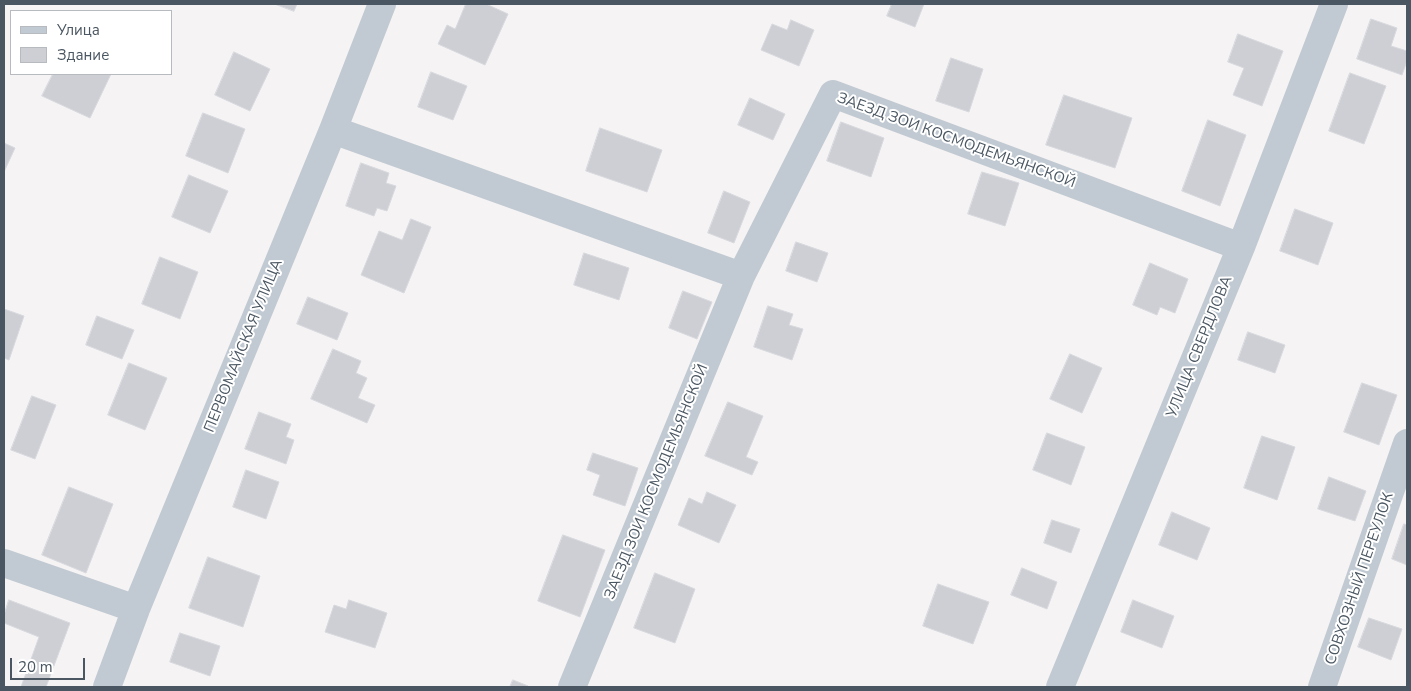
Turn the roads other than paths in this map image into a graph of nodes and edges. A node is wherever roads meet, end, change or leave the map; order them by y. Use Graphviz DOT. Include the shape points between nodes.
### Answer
graph roads {
  1 [pos="382,4"];
  2 [pos="1334,4"];
  3 [pos="333,130"];
  4 [pos="1241,247"];
  5 [pos="741,276"];
  6 [pos="1407,443"];
  7 [pos="4,563"];
  8 [pos="136,609"];
  9 [pos="106,687"];
  10 [pos="572,687"];
  11 [pos="1060,687"];
  12 [pos="1322,687"];
  1 -- 3 [label="street, ПЕРВОМАЙСКАЯ УЛИЦА"];
  2 -- 4 [label="street, УЛИЦА СВЕРДЛОВА"];
  3 -- 5 [label="street"];
  3 -- 8 [label="street, ПЕРВОМАЙСКАЯ УЛИЦА"];
  4 -- 5 [label="street, ЗАЕЗД ЗОИ КОСМОДЕМЬЯНСКОЙ" via="833,94"];
  4 -- 11 [label="street, УЛИЦА СВЕРДЛОВА"];
  5 -- 10 [label="street, ЗАЕЗД ЗОИ КОСМОДЕМЬЯНСКОЙ"];
  6 -- 12 [label="street, СОВХОЗНЫЙ ПЕРЕУЛОК"];
  7 -- 8 [label="street"];
  8 -- 9 [label="street, ПЕРВОМАЙСКАЯ УЛИЦА"];
}
